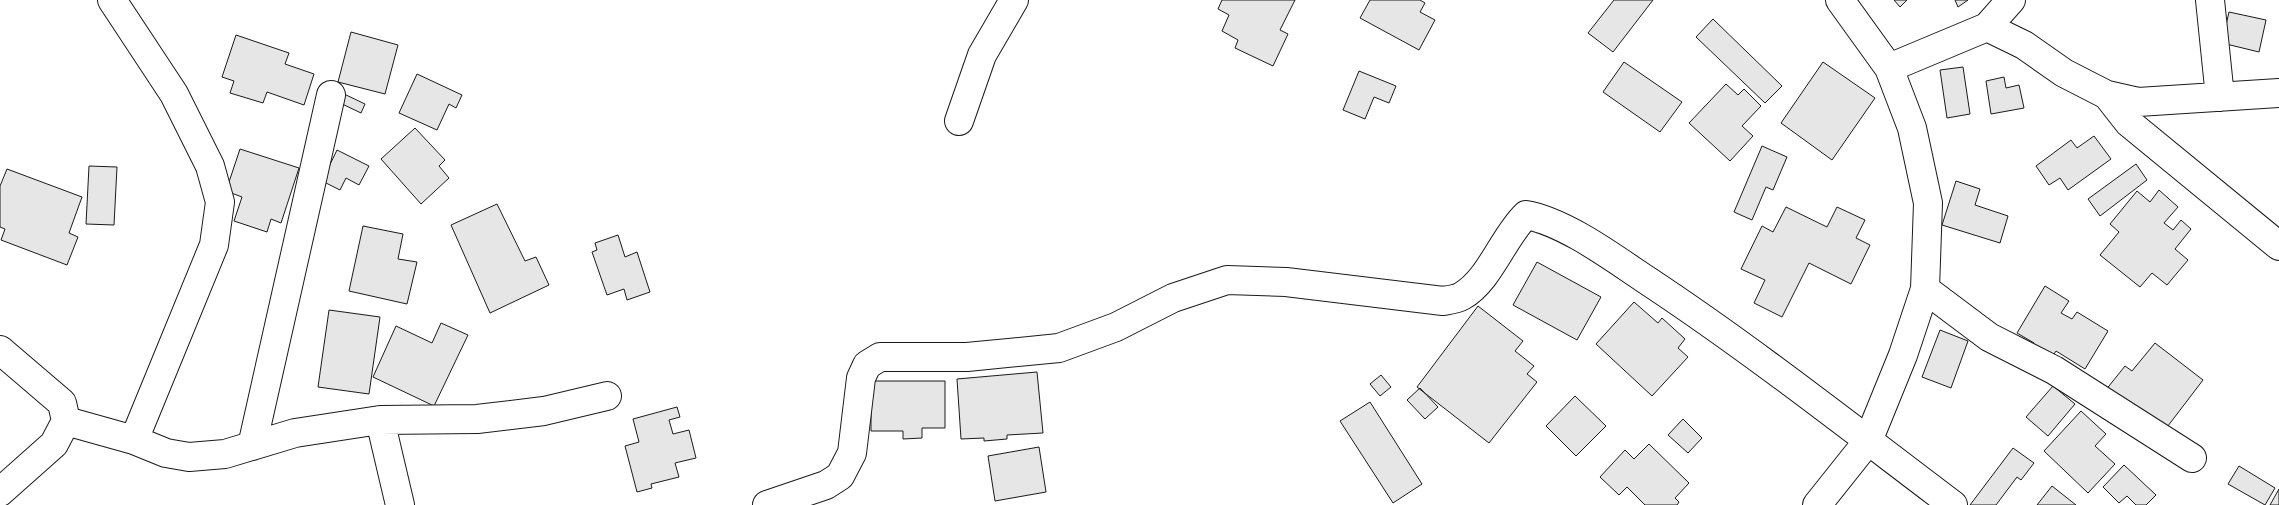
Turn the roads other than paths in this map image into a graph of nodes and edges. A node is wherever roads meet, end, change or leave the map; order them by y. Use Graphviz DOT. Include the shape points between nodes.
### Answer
graph roads {
  1 [pos="112,0"];
  2 [pos="1014,0"];
  3 [pos="1840,0"];
  4 [pos="2011,0"];
  5 [pos="2210,0"];
  6 [pos="1988,27"];
  7 [pos="1889,68"];
  8 [pos="2279,93"];
  9 [pos="331,95"];
  10 [pos="2107,95"];
  11 [pos="2220,97"];
  12 [pos="959,122"];
  13 [pos="2279,246"];
  14 [pos="1925,289"];
  15 [pos="0,350"];
  16 [pos="607,396"];
  17 [pos="380,420"];
  18 [pos="66,422"];
  19 [pos="134,440"];
  20 [pos="1868,441"];
  21 [pos="252,446"];
  22 [pos="2192,458"];
  23 [pos="0,492"];
  24 [pos="400,505"];
  25 [pos="767,505"];
  26 [pos="1817,505"];
  27 [pos="1953,505"];
  1 -- 19 [label="street" via="174,94 210,166 220,202 214,245"];
  2 -- 12 [label="street" via="982,55"];
  3 -- 7 [label="street"];
  4 -- 6 [label="street"];
  5 -- 11 [label="street"];
  6 -- 7 [label="street"];
  6 -- 10 [label="street"];
  7 -- 14 [label="street" via="1912,128 1928,202"];
  8 -- 11 [label="street"];
  9 -- 21 [label="street"];
  10 -- 11 [label="street" via="2138,102"];
  10 -- 13 [label="street" via="2129,123"];
  14 -- 20 [label="street" via="1903,355"];
  14 -- 22 [label="street" via="1989,337 2054,370"];
  15 -- 18 [label="street" via="62,403"];
  16 -- 17 [label="street" via="544,411 477,419"];
  17 -- 21 [label="street" via="295,433"];
  17 -- 24 [label="street"];
  18 -- 19 [label="street"];
  18 -- 23 [label="street" via="54,444"];
  19 -- 21 [label="street" via="166,453 189,457 225,454"];
  20 -- 25 [label="street" via="1710,322 1609,255 1544,218 1526,215 1514,227 1480,279 1462,296 1443,302 1286,282 1227,280 1173,298 1116,327 1059,348 967,357 880,357 867,365 861,378 852,453 840,476 826,485"];
  20 -- 26 [label="street"];
  20 -- 27 [label="street"];
}
